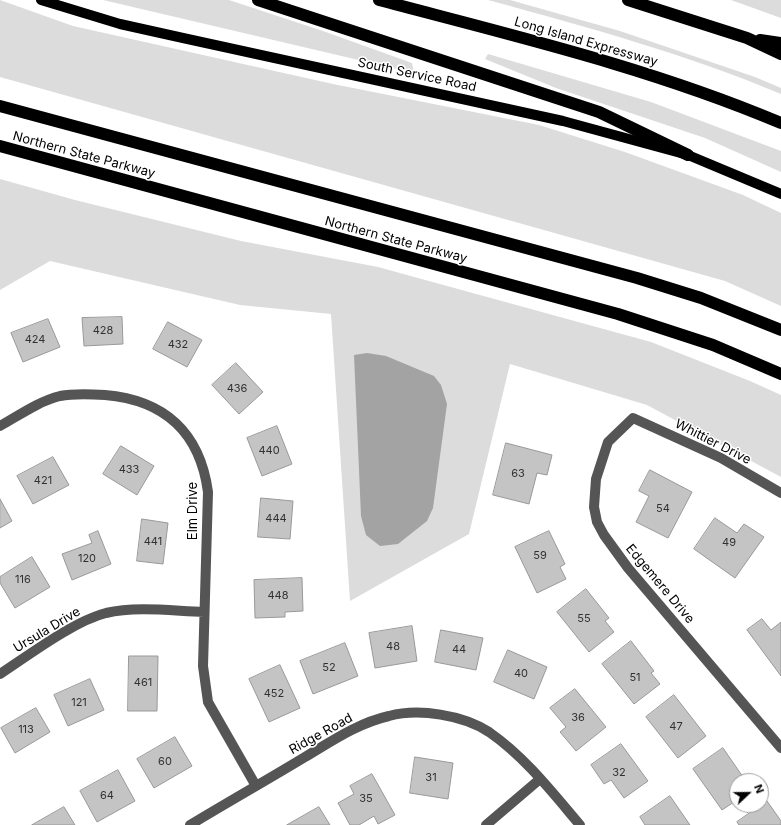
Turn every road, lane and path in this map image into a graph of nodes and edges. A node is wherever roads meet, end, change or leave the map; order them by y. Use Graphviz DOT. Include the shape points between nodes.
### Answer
graph roads {
  1 [pos="41,0"];
  2 [pos="258,0"];
  3 [pos="379,0"];
  4 [pos="628,0"];
  5 [pos="747,38"];
  6 [pos="781,43"];
  7 [pos="781,54"];
  8 [pos="0,106"];
  9 [pos="781,124"];
  10 [pos="0,146"];
  11 [pos="688,155"];
  12 [pos="781,194"];
  13 [pos="781,330"];
  14 [pos="781,374"];
  15 [pos="633,418"];
  16 [pos="0,426"];
  17 [pos="781,493"];
  18 [pos="204,612"];
  19 [pos="0,674"];
  20 [pos="781,748"];
  21 [pos="540,779"];
  22 [pos="256,786"];
  23 [pos="190,825"];
  24 [pos="486,825"];
  25 [pos="580,825"];
  1 -- 11 [label="main road, South Service Road" via="120,24 564,120"];
  2 -- 11 [label="highway" via="599,112"];
  3 -- 9 [label="highway, Long Island Expressway" via="619,65 701,92"];
  4 -- 5 [label="highway"];
  5 -- 6 [label="highway"];
  5 -- 7 [label="highway"];
  8 -- 13 [label="highway, Northern State Parkway" via="637,278 701,298"];
  10 -- 14 [label="highway, Northern State Parkway" via="618,314 713,345"];
  11 -- 12 [label="main road, South Service Road"];
  15 -- 17 [label="street, Whittier Drive" via="721,458"];
  15 -- 20 [label="street, Edgemere Drive" via="608,442 596,479 594,507 598,522 604,535 628,568"];
  16 -- 18 [label="street, Elm Drive" via="58,396 81,393 126,397 150,405 177,423 192,442 205,475 208,492"];
  18 -- 19 [label="street, Ursula Drive" via="124,610 105,613 78,624"];
  18 -- 22 [label="street, Elm Drive" via="203,666 208,702"];
  21 -- 22 [label="street, Ridge Road" via="511,749 487,731 457,718 434,713 417,713 390,716 356,728"];
  21 -- 24 [label="street"];
  21 -- 25 [label="street, Ridge Road"];
  22 -- 23 [label="street, Ridge Road"];
}
